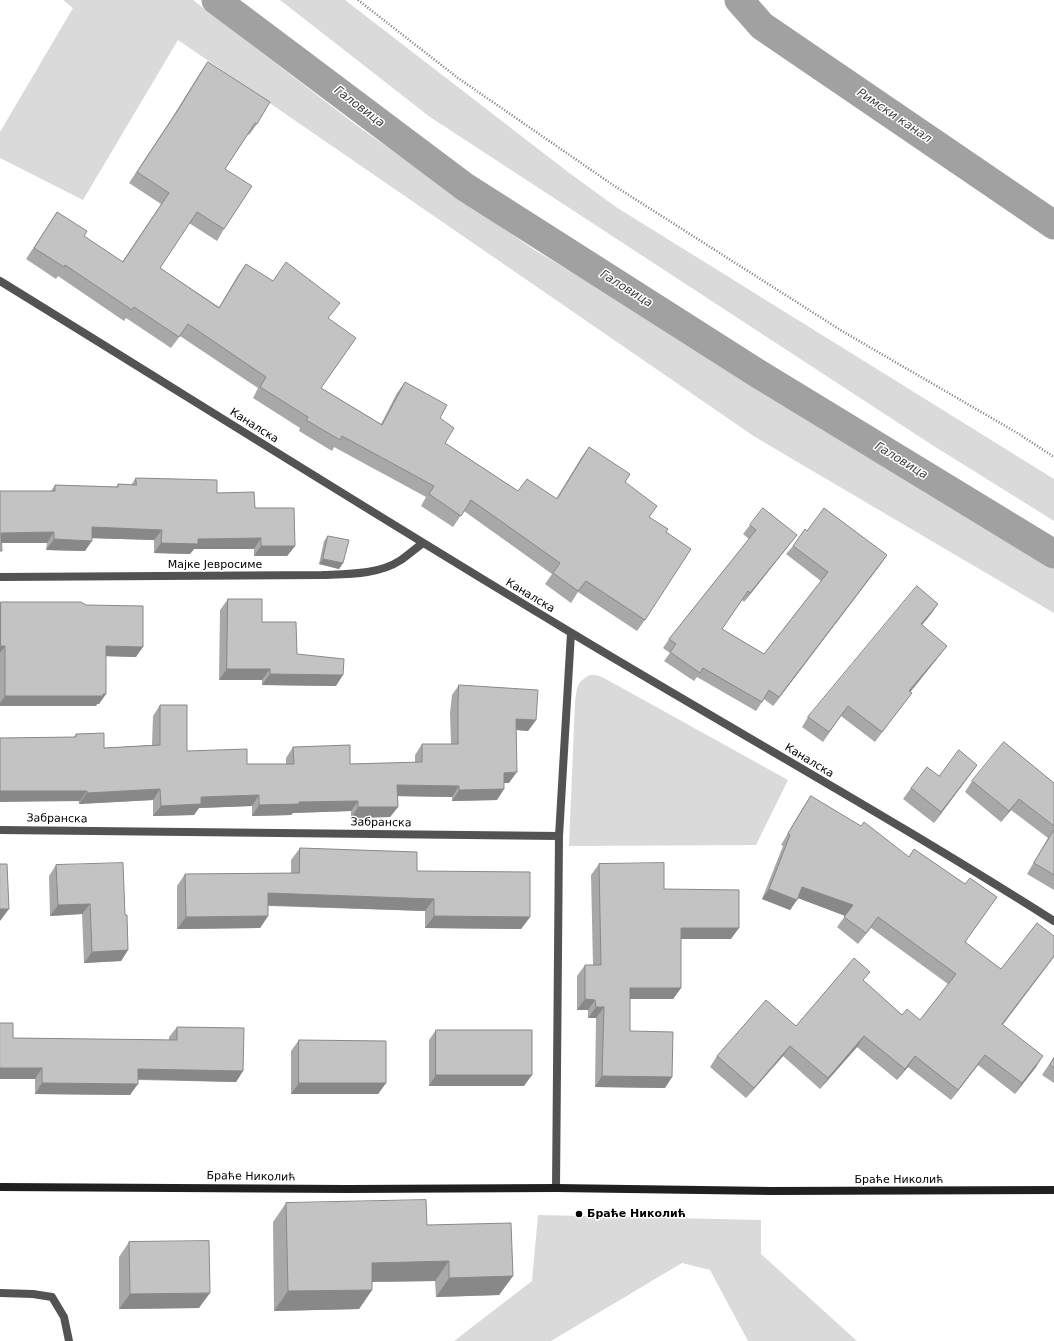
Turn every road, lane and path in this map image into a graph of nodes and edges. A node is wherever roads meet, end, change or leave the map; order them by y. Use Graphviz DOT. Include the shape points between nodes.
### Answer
graph roads {
  1 [pos="358,0"];
  2 [pos="0,281"];
  3 [pos="1054,457"];
  4 [pos="423,543"];
  5 [pos="0,577"];
  6 [pos="571,633"];
  7 [pos="0,830"];
  8 [pos="559,836"];
  9 [pos="1054,921"];
  10 [pos="0,1187"];
  11 [pos="556,1188"];
  12 [pos="1054,1190"];
  13 [pos="0,1293"];
  14 [pos="70,1341"];
  1 -- 3 [label="path" via="458,78 612,185 842,331"];
  2 -- 4 [label="street, Каналска"];
  4 -- 5 [label="street, Мајке Јевросиме" via="400,561 380,569 355,574"];
  4 -- 6 [label="street, Каналска"];
  6 -- 8 [label="street"];
  6 -- 9 [label="street, Каналска" via="973,870"];
  7 -- 8 [label="street, Забранска"];
  8 -- 11 [label="street"];
  10 -- 11 [label="main road, Браће Николић"];
  11 -- 12 [label="main road, Браће Николић" via="772,1191"];
  13 -- 14 [label="street" via="52,1297 64,1317"];
}
